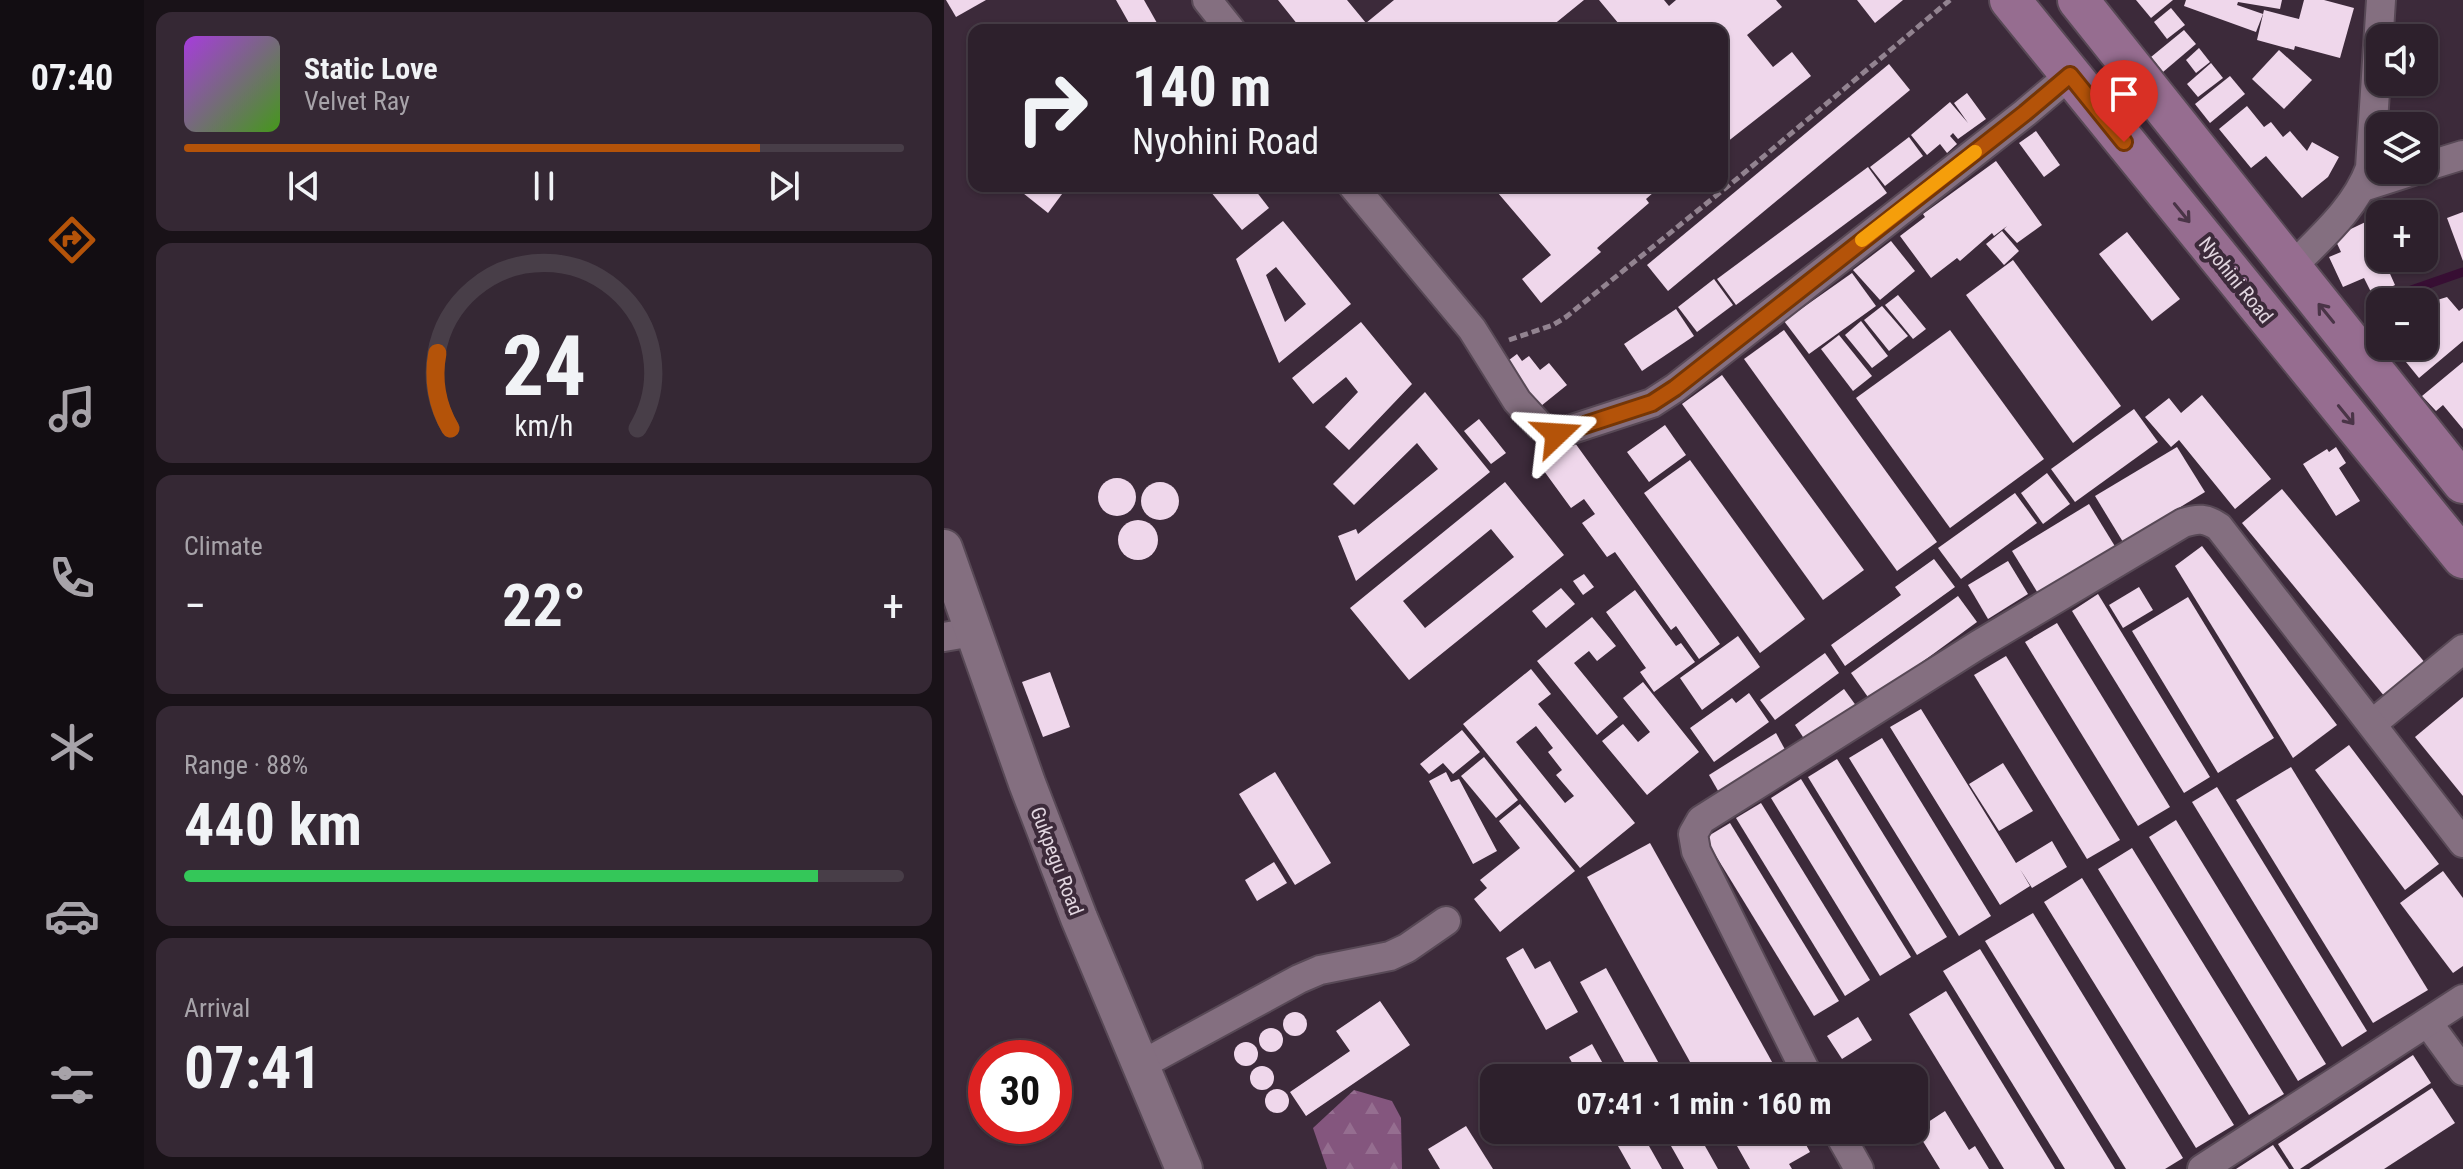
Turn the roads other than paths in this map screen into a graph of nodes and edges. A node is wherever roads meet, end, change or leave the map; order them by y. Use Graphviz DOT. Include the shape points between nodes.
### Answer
graph roads {
  1 [pos="1207,0"];
  2 [pos="2010,0"];
  3 [pos="2078,0"];
  4 [pos="2381,0"];
  5 [pos="1226,24"];
  6 [pos="2070,75"];
  7 [pos="2463,155"];
  8 [pos="2438,163"];
  9 [pos="2372,184"];
  10 [pos="2363,187"];
  11 [pos="1358,192"];
  12 [pos="2290,269"];
  13 [pos="2463,483"];
  14 [pos="944,548"];
  15 [pos="2463,558"];
  16 [pos="959,635"];
  17 [pos="2463,649"];
  18 [pos="2372,724"];
  19 [pos="2463,843"];
  20 [pos="1446,921"];
  21 [pos="2463,999"];
  22 [pos="2428,1023"];
  23 [pos="1802,1064"];
  24 [pos="1141,1065"];
  25 [pos="2463,1071"];
  26 [pos="1845,1144"];
  27 [pos="1184,1169"];
  28 [pos="1859,1169"];
  29 [pos="2202,1169"];
  1 -- 5 [label="street"];
  2 -- 6 [label="main road, Nyohini Road"];
  3 -- 12 [label="main road"];
  4 -- 10 [label="street" via="2373,147"];
  6 -- 11 [label="street" via="1652,403 1557,434 1540,426 1517,401 1485,347"];
  6 -- 15 [label="main road, Nyohini Road, one-way"];
  7 -- 8 [label="street"];
  9 -- 10 [label="street"];
  10 -- 12 [label="street"];
  13 -- 12 [label="main road, one-way"];
  14 -- 16 [label="street, Gukpegu Road"];
  16 -- 24 [label="street, Gukpegu Road" via="1027,783"];
  17 -- 18 [label="street"];
  18 -- 19 [label="street"];
  18 -- 23 [label="street" via="2208,519 2183,523 1978,645 1701,820 1693,834 1696,851"];
  20 -- 24 [label="street" via="1390,956 1299,979"];
  21 -- 22 [label="street"];
  22 -- 25 [label="street"];
  22 -- 29 [label="street"];
  24 -- 27 [label="street, Gukpegu Road"];
  26 -- 28 [label="street"];
}
